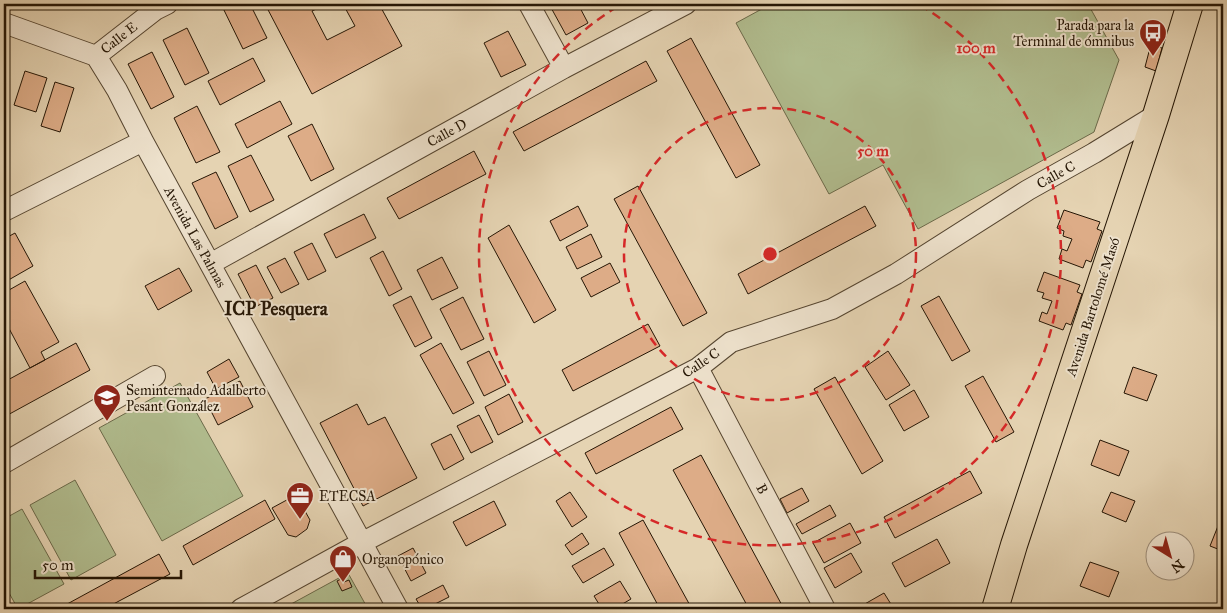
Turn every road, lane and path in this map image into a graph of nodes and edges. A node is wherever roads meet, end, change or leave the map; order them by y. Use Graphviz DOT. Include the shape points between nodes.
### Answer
graph roads {
  1 [pos="167,4"];
  2 [pos="529,4"];
  3 [pos="686,4"];
  4 [pos="1190,4"];
  5 [pos="4,23"];
  6 [pos="96,56"];
  7 [pos="564,68"];
  8 [pos="1156,115"];
  9 [pos="143,141"];
  10 [pos="4,211"];
  11 [pos="210,264"];
  12 [pos="698,368"];
  13 [pos="155,376"];
  14 [pos="4,463"];
  15 [pos="362,543"];
  16 [pos="242,609"];
  17 [pos="398,609"];
  18 [pos="825,609"];
  19 [pos="995,609"];
  1 -- 6 [label="street, Calle E"];
  2 -- 7 [label="street"];
  3 -- 7 [label="street, Calle D"];
  4 -- 8 [label="main road, Avenida Bartolomé Masó"];
  5 -- 6 [label="street"];
  6 -- 9 [label="street, Avenida Las Palmas"];
  7 -- 11 [label="street, Calle D"];
  8 -- 12 [label="street, Calle C" via="1028,190 896,274 832,309 731,342"];
  8 -- 19 [label="main road, Avenida Bartolomé Masó"];
  9 -- 10 [label="street"];
  9 -- 11 [label="street, Avenida Las Palmas"];
  11 -- 15 [label="street, Avenida Las Palmas"];
  12 -- 15 [label="street, Calle C"];
  12 -- 18 [label="street, B"];
  13 -- 14 [label="street"];
  15 -- 16 [label="street, Calle C"];
  15 -- 17 [label="street, Avenida Las Palmas"];
}
